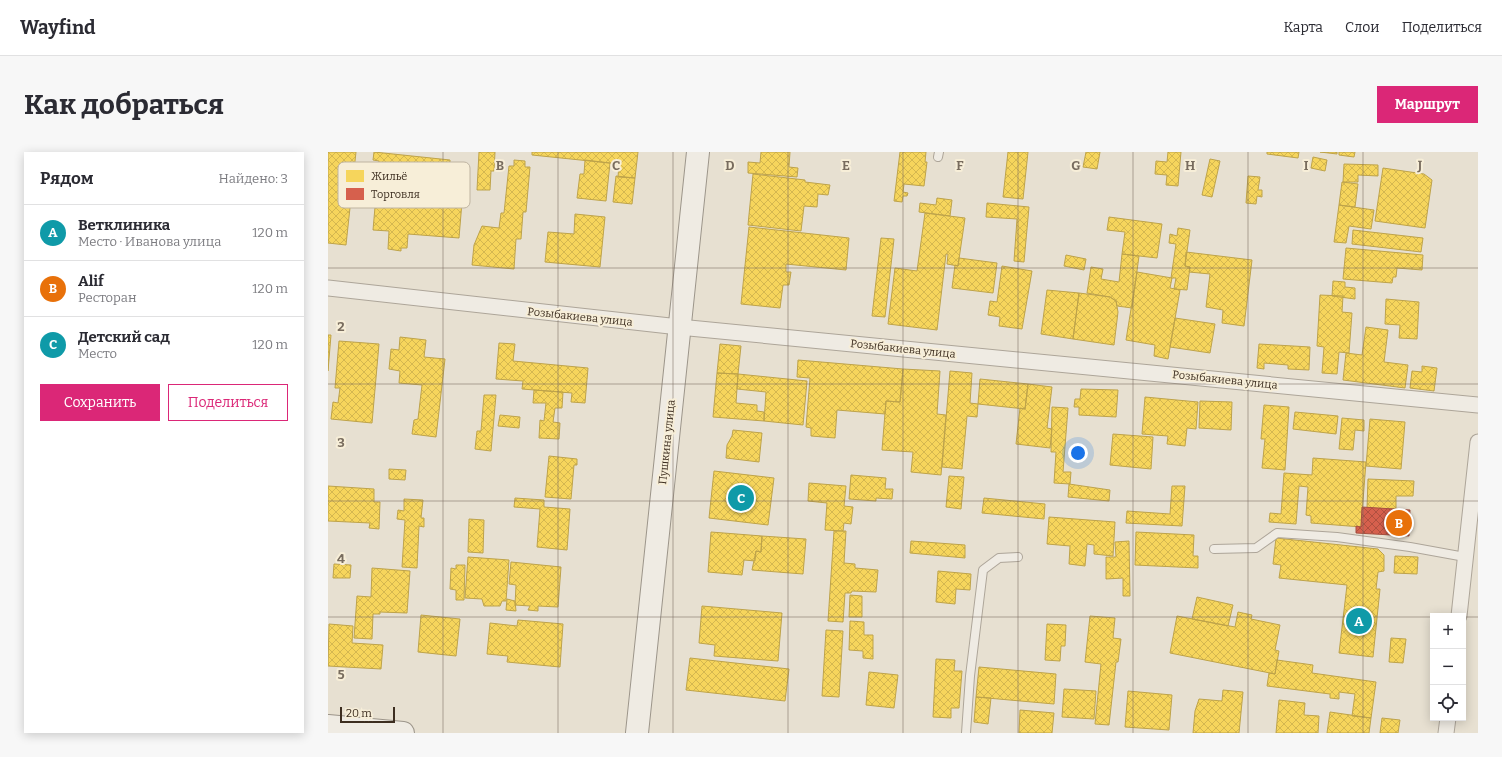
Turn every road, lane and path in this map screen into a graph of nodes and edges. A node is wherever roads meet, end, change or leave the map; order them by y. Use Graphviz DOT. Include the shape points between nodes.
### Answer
graph roads {
  1 [pos="698,152"];
  2 [pos="328,288"];
  3 [pos="679,327"];
  4 [pos="1478,405"];
  5 [pos="1478,442"];
  6 [pos="1214,548"];
  7 [pos="1465,557"];
  8 [pos="1018,558"];
  9 [pos="1459,613"];
  10 [pos="1448,721"];
  11 [pos="328,726"];
  12 [pos="403,733"];
  13 [pos="637,733"];
  14 [pos="966,733"];
  15 [pos="1446,733"];
  1 -- 3 [label="main road, Пушкина улица"];
  2 -- 3 [label="street, Розыбакиева улица"];
  3 -- 4 [label="street, Розыбакиева улица"];
  3 -- 13 [label="main road, Пушкина улица"];
  5 -- 7 [label="street"];
  6 -- 7 [label="lane" via="1256,548 1277,533 1337,537"];
  7 -- 9 [label="street"];
  8 -- 14 [label="lane" via="999,558 984,570 970,676"];
  10 -- 15 [label="street"];
  11 -- 12 [label="main road"];
}
